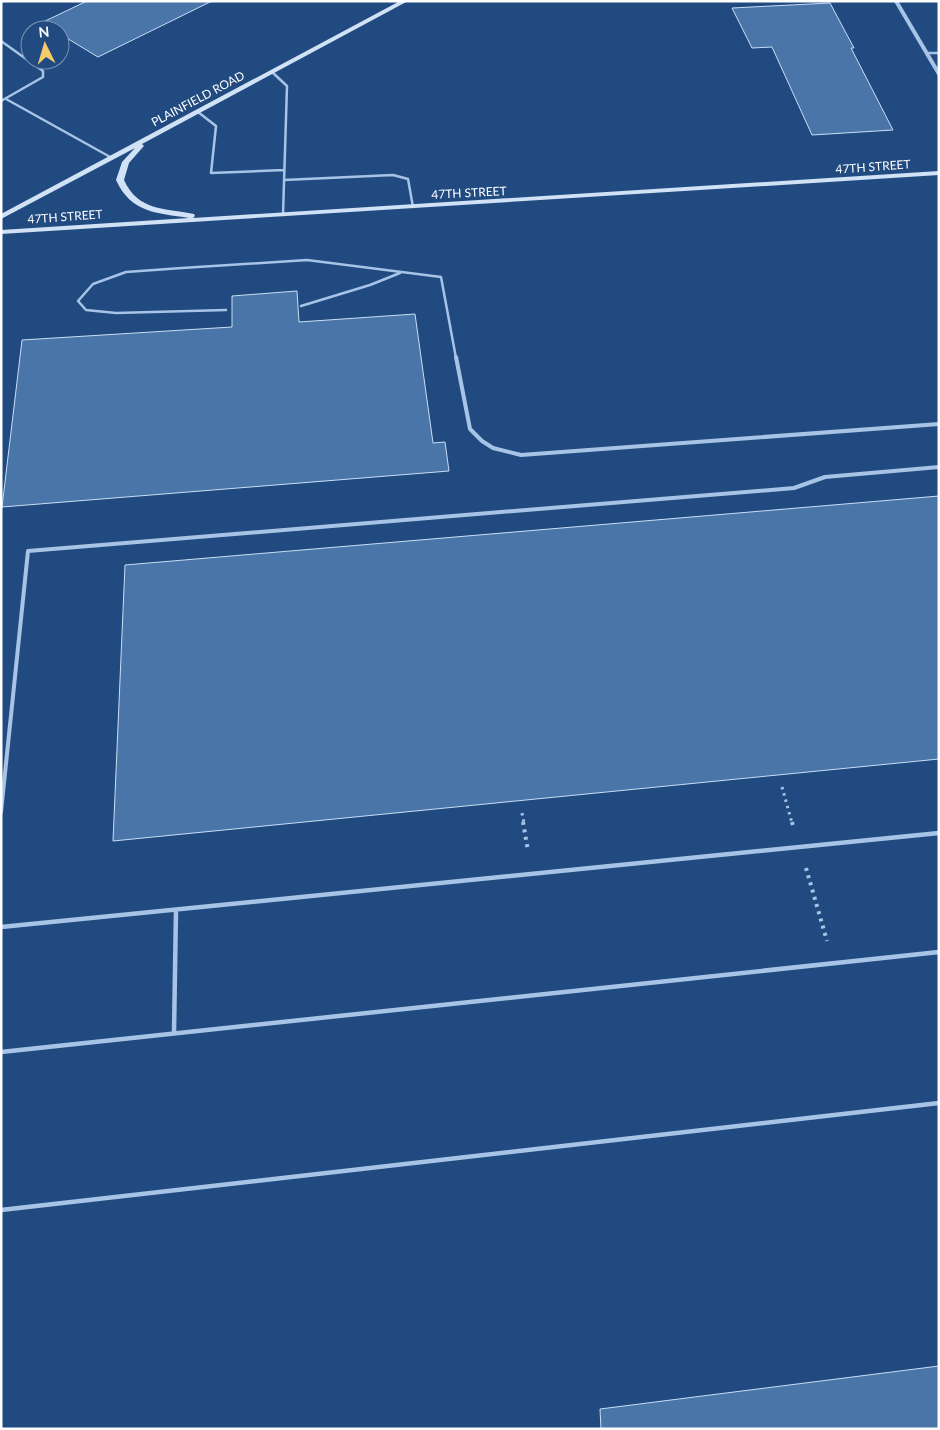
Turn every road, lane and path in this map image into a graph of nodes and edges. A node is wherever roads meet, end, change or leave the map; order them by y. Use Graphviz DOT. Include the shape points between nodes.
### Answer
graph roads {
  1 [pos="405,1"];
  2 [pos="896,1"];
  3 [pos="1,41"];
  4 [pos="927,53"];
  5 [pos="939,53"];
  6 [pos="272,72"];
  7 [pos="939,74"];
  8 [pos="6,98"];
  9 [pos="1,101"];
  10 [pos="198,112"];
  11 [pos="146,139"];
  12 [pos="112,158"];
  13 [pos="284,170"];
  14 [pos="939,173"];
  15 [pos="284,180"];
  16 [pos="413,207"];
  17 [pos="283,215"];
  18 [pos="1,217"];
  19 [pos="212,220"];
  20 [pos="1,232"];
  21 [pos="402,272"];
  22 [pos="301,306"];
  23 [pos="226,310"];
  24 [pos="939,424"];
  25 [pos="939,468"];
  26 [pos="782,787"];
  27 [pos="1,812"];
  28 [pos="522,813"];
  29 [pos="939,833"];
  30 [pos="800,847"];
  31 [pos="532,874"];
  32 [pos="176,910"];
  33 [pos="1,928"];
  34 [pos="939,952"];
  35 [pos="833,963"];
  36 [pos="174,1033"];
  37 [pos="1,1052"];
  38 [pos="939,1103"];
  39 [pos="1,1210"];
  1 -- 6 [label="main road, PLAINFIELD ROAD"];
  2 -- 4 [label="street"];
  3 -- 8 [label="lane" via="43,71 43,77"];
  4 -- 5 [label="lane"];
  4 -- 7 [label="street"];
  6 -- 10 [label="main road, PLAINFIELD ROAD"];
  6 -- 13 [label="lane" via="287,86"];
  8 -- 9 [label="lane"];
  8 -- 12 [label="lane"];
  10 -- 11 [label="main road, PLAINFIELD ROAD"];
  10 -- 13 [label="lane" via="216,126 211,173"];
  11 -- 12 [label="main road, PLAINFIELD ROAD"];
  11 -- 19 [label="main road" via="126,162 120,180 127,195 142,205 166,213"];
  12 -- 18 [label="main road, PLAINFIELD ROAD"];
  13 -- 15 [label="lane"];
  14 -- 16 [label="main road, 47TH STREET"];
  15 -- 16 [label="lane" via="393,175 408,179"];
  15 -- 17 [label="lane"];
  16 -- 17 [label="main road, 47TH STREET"];
  17 -- 19 [label="main road, 47TH STREET"];
  19 -- 20 [label="main road, 47TH STREET"];
  21 -- 22 [label="lane"];
  21 -- 23 [label="lane" via="307,260 126,272 93,284 78,301 86,310 116,313"];
  21 -- 24 [label="lane" via="441,277 470,429 495,451 521,455"];
  25 -- 27 [label="lane" via="825,477 794,488 28,552"];
  26 -- 30 [label="path"];
  28 -- 31 [label="path"];
  29 -- 30 [label="lane"];
  30 -- 31 [label="lane"];
  30 -- 35 [label="path"];
  31 -- 32 [label="lane"];
  32 -- 33 [label="lane"];
  32 -- 36 [label="lane"];
  34 -- 35 [label="lane"];
  35 -- 36 [label="lane"];
  36 -- 37 [label="lane"];
  38 -- 39 [label="lane"];
}
